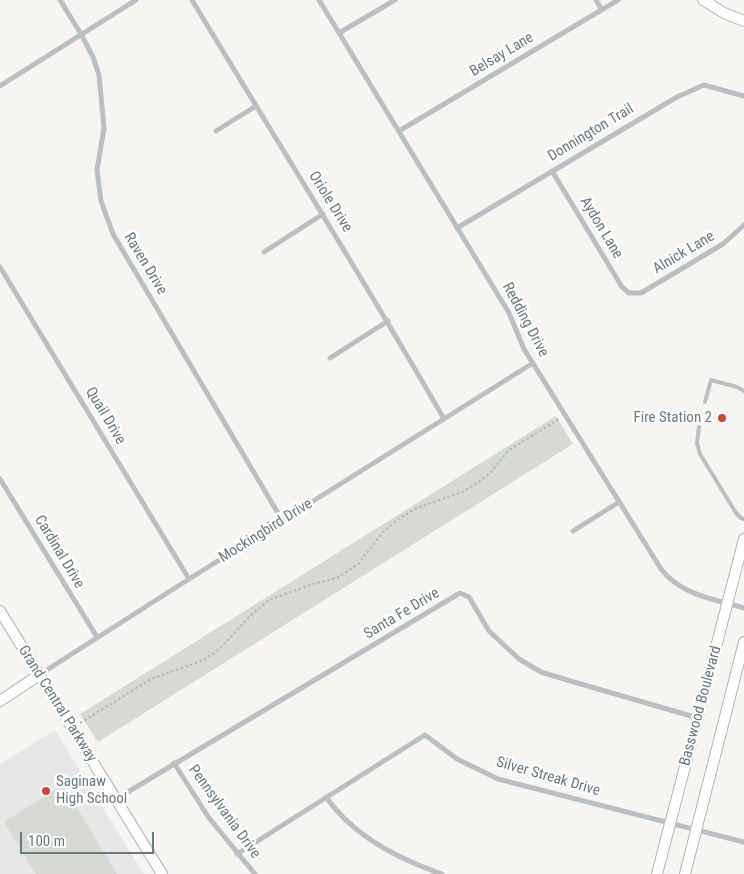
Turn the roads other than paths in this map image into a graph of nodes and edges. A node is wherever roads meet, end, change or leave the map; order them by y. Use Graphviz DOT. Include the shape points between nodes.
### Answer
graph roads {
  1 [pos="60,0"];
  2 [pos="136,0"];
  3 [pos="192,0"];
  4 [pos="320,0"];
  5 [pos="394,0"];
  6 [pos="596,0"];
  7 [pos="618,0"];
  8 [pos="703,0"];
  9 [pos="602,10"];
  10 [pos="744,21"];
  11 [pos="339,33"];
  12 [pos="81,34"];
  13 [pos="0,86"];
  14 [pos="744,96"];
  15 [pos="256,106"];
  16 [pos="216,131"];
  17 [pos="400,131"];
  18 [pos="552,171"];
  19 [pos="323,214"];
  20 [pos="744,225"];
  21 [pos="457,228"];
  22 [pos="264,252"];
  23 [pos="0,267"];
  24 [pos="633,294"];
  25 [pos="388,322"];
  26 [pos="330,358"];
  27 [pos="533,364"];
  28 [pos="744,391"];
  29 [pos="705,402"];
  30 [pos="444,419"];
  31 [pos="699,427"];
  32 [pos="0,479"];
  33 [pos="619,502"];
  34 [pos="744,519"];
  35 [pos="282,520"];
  36 [pos="573,531"];
  37 [pos="744,539"];
  38 [pos="189,578"];
  39 [pos="727,603"];
  40 [pos="744,608"];
  41 [pos="0,611"];
  42 [pos="97,638"];
  43 [pos="744,642"];
  44 [pos="39,675"];
  45 [pos="0,701"];
  46 [pos="698,718"];
  47 [pos="174,763"];
  48 [pos="326,797"];
  49 [pos="116,799"];
  50 [pos="670,823"];
  51 [pos="696,830"];
  52 [pos="744,842"];
  53 [pos="237,854"];
  54 [pos="162,874"];
  55 [pos="254,874"];
  56 [pos="442,874"];
  57 [pos="657,874"];
  58 [pos="685,874"];
  1 -- 12 [label="street, Raven Drive"];
  2 -- 12 [label="street"];
  3 -- 15 [label="street, Oriole Drive"];
  4 -- 11 [label="street, Redding Drive"];
  5 -- 11 [label="street"];
  6 -- 9 [label="street"];
  7 -- 9 [label="street, Belsay Lane"];
  8 -- 10 [label="main road"];
  9 -- 17 [label="street, Belsay Lane"];
  11 -- 17 [label="street, Redding Drive"];
  12 -- 13 [label="street"];
  12 -- 35 [label="street, Raven Drive" via="99,76 104,128 96,170 101,201 113,234"];
  14 -- 18 [label="street, Donnington Trail" via="704,85 677,97"];
  15 -- 16 [label="street"];
  15 -- 19 [label="street, Oriole Drive"];
  17 -- 21 [label="street, Redding Drive"];
  18 -- 21 [label="street, Donnington Trail"];
  18 -- 24 [label="street, Aydon Lane" via="622,287"];
  19 -- 22 [label="street"];
  19 -- 25 [label="street, Oriole Drive"];
  20 -- 24 [label="street, Alnick Lane" via="714,251 646,290"];
  21 -- 27 [label="street, Redding Drive" via="509,313"];
  23 -- 38 [label="street, Quail Drive"];
  25 -- 26 [label="street"];
  25 -- 30 [label="street, Oriole Drive"];
  27 -- 30 [label="street, Mockingbird Drive"];
  27 -- 33 [label="street, Redding Drive"];
  28 -- 29 [label="lane" via="737,386 711,380"];
  30 -- 35 [label="street, Mockingbird Drive"];
  31 -- 34 [label="lane" via="697,443 700,454 736,513"];
  32 -- 42 [label="street, Cardinal Drive"];
  33 -- 36 [label="street"];
  33 -- 39 [label="street, Redding Drive" via="670,581 688,592"];
  35 -- 38 [label="street, Mockingbird Drive"];
  37 -- 39 [label="main road, Basswood Boulevard"];
  38 -- 42 [label="street, Mockingbird Drive"];
  39 -- 40 [label="street, Redding Drive"];
  39 -- 46 [label="main road, Basswood Boulevard"];
  41 -- 44 [label="main road, Grand Central Parkway"];
  42 -- 44 [label="street, Mockingbird Drive"];
  43 -- 51 [label="main road, Basswood Boulevard"];
  44 -- 45 [label="main road, Mockingbird Drive"];
  44 -- 49 [label="main road, Grand Central Parkway"];
  46 -- 47 [label="street, Santa Fe Drive" via="542,672 519,659 489,631 470,597 460,594"];
  46 -- 50 [label="main road, Basswood Boulevard"];
  47 -- 49 [label="street, Santa Fe Drive"];
  47 -- 53 [label="street, Pennsylvania Drive"];
  48 -- 50 [label="street, Silver Streak Drive" via="425,735 457,759 498,778"];
  48 -- 53 [label="street, Silver Streak Drive"];
  48 -- 56 [label="street" via="342,816 371,840 410,862"];
  49 -- 54 [label="main road, Grand Central Parkway"];
  50 -- 51 [label="street, Silver Streak Drive"];
  50 -- 57 [label="main road, Basswood Boulevard"];
  51 -- 52 [label="street, Silver Streak Drive"];
  51 -- 58 [label="main road, Basswood Boulevard"];
  53 -- 55 [label="street, Pennsylvania Drive"];
}
